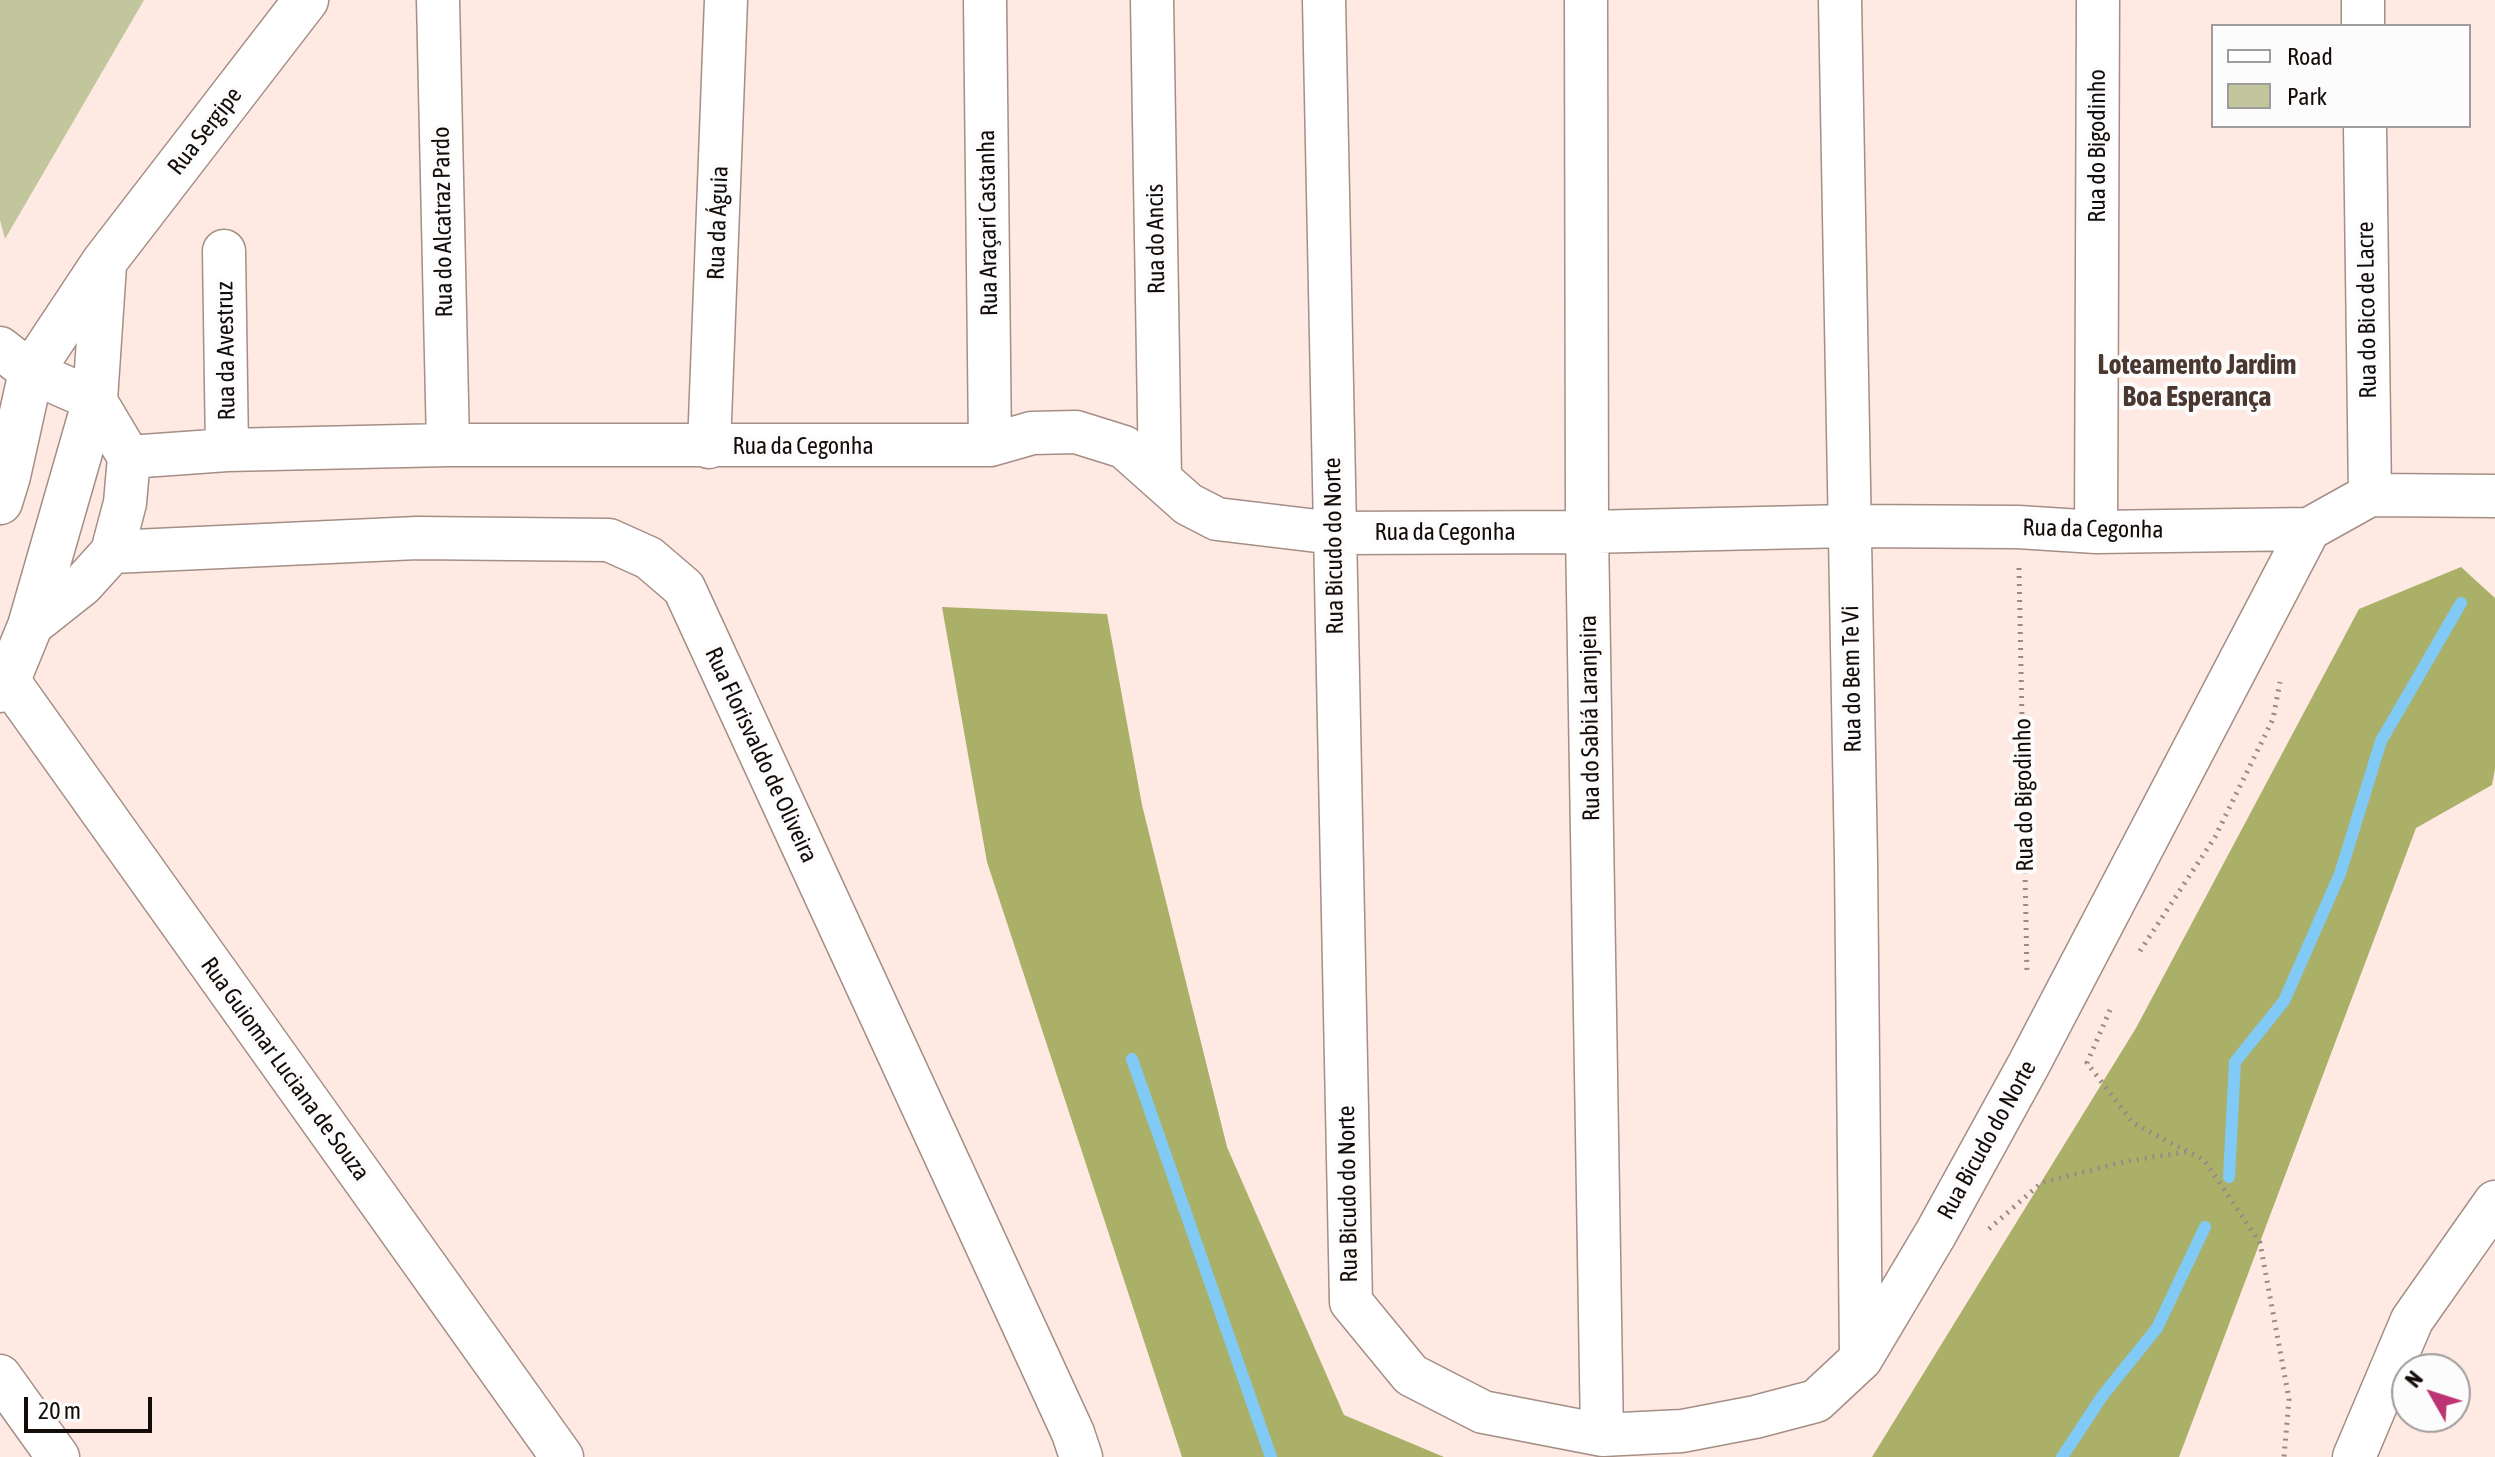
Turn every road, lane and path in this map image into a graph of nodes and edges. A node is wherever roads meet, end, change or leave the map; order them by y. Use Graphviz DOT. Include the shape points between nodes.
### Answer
graph roads {
  1 [pos="306,0"];
  2 [pos="438,0"];
  3 [pos="726,0"];
  4 [pos="985,0"];
  5 [pos="1152,0"];
  6 [pos="1324,0"];
  7 [pos="1586,0"];
  8 [pos="1840,0"];
  9 [pos="2098,0"];
  10 [pos="2363,0"];
  11 [pos="2363,24"];
  12 [pos="2365,128"];
  13 [pos="224,251"];
  14 [pos="104,262"];
  15 [pos="16,360"];
  16 [pos="95,400"];
  17 [pos="448,445"];
  18 [pos="990,445"];
  19 [pos="709,447"];
  20 [pos="227,450"];
  21 [pos="129,457"];
  22 [pos="1160,477"];
  23 [pos="3,480"];
  24 [pos="2370,495"];
  25 [pos="2495,496"];
  26 [pos="1849,526"];
  27 [pos="2018,527"];
  28 [pos="2309,529"];
  29 [pos="1587,532"];
  30 [pos="2096,532"];
  31 [pos="1334,533"];
  32 [pos="112,552"];
  33 [pos="30,626"];
  34 [pos="2281,675"];
  35 [pos="4,685"];
  36 [pos="2134,960"];
  37 [pos="2028,985"];
  38 [pos="2115,998"];
  39 [pos="2187,1152"];
  40 [pos="2495,1202"];
  41 [pos="1936,1233"];
  42 [pos="1861,1359"];
  43 [pos="0,1376"];
  44 [pos="1602,1435"];
  45 [pos="2363,1452"];
  46 [pos="58,1457"];
  47 [pos="562,1457"];
  48 [pos="1081,1457"];
  49 [pos="2284,1457"];
  1 -- 14 [label="street, Rua Sergipe"];
  2 -- 17 [label="street, Rua do Alcatraz Pardo"];
  3 -- 19 [label="street, Rua da Águia"];
  4 -- 18 [label="street, Rua Araçari Castanha"];
  5 -- 22 [label="street, Rua do Ancis"];
  6 -- 31 [label="street, Rua Bicudo do Norte"];
  7 -- 29 [label="street, Rua do Sabiá Laranjeira"];
  8 -- 26 [label="street, Rua do Bem Te Vi"];
  9 -- 30 [label="street, Rua do Bigodinho"];
  10 -- 11 [label="street"];
  12 -- 24 [label="street, Rua do Bico de Lacre"];
  13 -- 20 [label="street, Rua da Avestruz"];
  14 -- 15 [label="street, Rua Sergipe"];
  14 -- 16 [label="street"];
  15 -- 16 [label="street"];
  15 -- 23 [label="street"];
  16 -- 21 [label="street"];
  16 -- 33 [label="street"];
  17 -- 19 [label="street, Rua da Cegonha"];
  17 -- 20 [label="street, Rua da Cegonha"];
  18 -- 19 [label="street, Rua da Cegonha"];
  18 -- 22 [label="street, Rua da Cegonha" via="1032,433 1076,432 1124,447"];
  20 -- 21 [label="street, Rua da Cegonha"];
  21 -- 32 [label="street" via="125,503"];
  22 -- 31 [label="street, Rua da Cegonha" via="1188,504 1217,519"];
  24 -- 25 [label="street, Rua da Cegonha"];
  24 -- 28 [label="street, Rua da Cegonha"];
  26 -- 27 [label="street, Rua da Cegonha"];
  26 -- 29 [label="street, Rua da Cegonha"];
  26 -- 42 [label="street, Rua do Bem Te Vi"];
  27 -- 30 [label="street, Rua da Cegonha"];
  27 -- 37 [label="path, Rua do Bigodinho"];
  28 -- 30 [label="street, Rua da Cegonha"];
  28 -- 41 [label="street, Rua Bicudo do Norte"];
  29 -- 31 [label="street, Rua da Cegonha"];
  29 -- 44 [label="street, Rua do Sabiá Laranjeira"];
  31 -- 44 [label="street, Rua Bicudo do Norte" via="1351,1302 1411,1375 1483,1412"];
  32 -- 33 [label="street" via="83,584"];
  32 -- 48 [label="street, Rua Florisvaldo de Oliveira" via="417,538 609,540 649,558 684,588"];
  33 -- 35 [label="street"];
  34 -- 36 [label="path" via="2273,719 2215,837"];
  35 -- 47 [label="street, Rua Guiomar Luciana de Souza"];
  38 -- 39 [label="path" via="2087,1063 2133,1123"];
  39 -- 41 [label="path" via="2041,1183 1987,1231"];
  39 -- 49 [label="path" via="2204,1160 2260,1243 2289,1399"];
  40 -- 45 [label="street" via="2412,1320"];
  41 -- 42 [label="street, Rua Bicudo do Norte"];
  42 -- 44 [label="street, Rua Bicudo do Norte" via="1816,1401 1682,1431"];
  43 -- 46 [label="street"];
}
